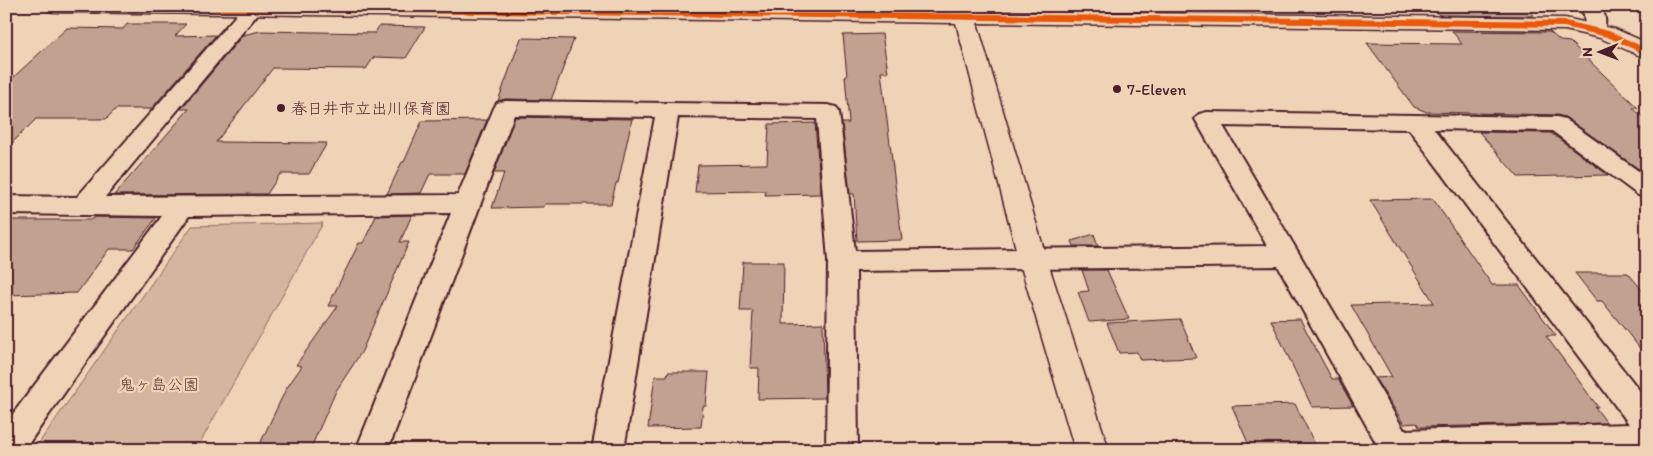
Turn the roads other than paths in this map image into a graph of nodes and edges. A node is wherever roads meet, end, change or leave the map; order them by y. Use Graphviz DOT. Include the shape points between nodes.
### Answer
graph roads {
  1 [pos="54,6"];
  2 [pos="1585,6"];
  3 [pos="251,10"];
  4 [pos="962,12"];
  5 [pos="1595,29"];
  6 [pos="1647,52"];
  7 [pos="668,110"];
  8 [pos="1416,122"];
  9 [pos="1647,189"];
  10 [pos="469,204"];
  11 [pos="6,205"];
  12 [pos="84,205"];
  13 [pos="182,207"];
  14 [pos="1285,256"];
  15 [pos="1034,260"];
  16 [pos="842,261"];
  17 [pos="1647,424"];
  18 [pos="1647,438"];
  19 [pos="6,449"];
  20 [pos="372,450"];
  21 [pos="608,450"];
  22 [pos="842,450"];
  23 [pos="1092,450"];
  1 -- 3 [label="street"];
  2 -- 5 [label="street" via="1594,12"];
  3 -- 4 [label="street"];
  3 -- 12 [label="street"];
  4 -- 5 [label="street" via="1565,24"];
  4 -- 15 [label="street"];
  5 -- 6 [label="street" via="1628,40"];
  7 -- 10 [label="street" via="505,108"];
  7 -- 16 [label="street" via="828,112"];
  7 -- 21 [label="street"];
  8 -- 9 [label="street" via="1558,124"];
  8 -- 14 [label="street" via="1207,119"];
  8 -- 17 [label="street"];
  10 -- 13 [label="street"];
  10 -- 20 [label="street"];
  11 -- 12 [label="street"];
  12 -- 13 [label="street"];
  13 -- 19 [label="street"];
  14 -- 15 [label="street"];
  14 -- 18 [label="street" via="1394,445"];
  15 -- 16 [label="street"];
  15 -- 23 [label="street"];
  16 -- 22 [label="street"];
}
